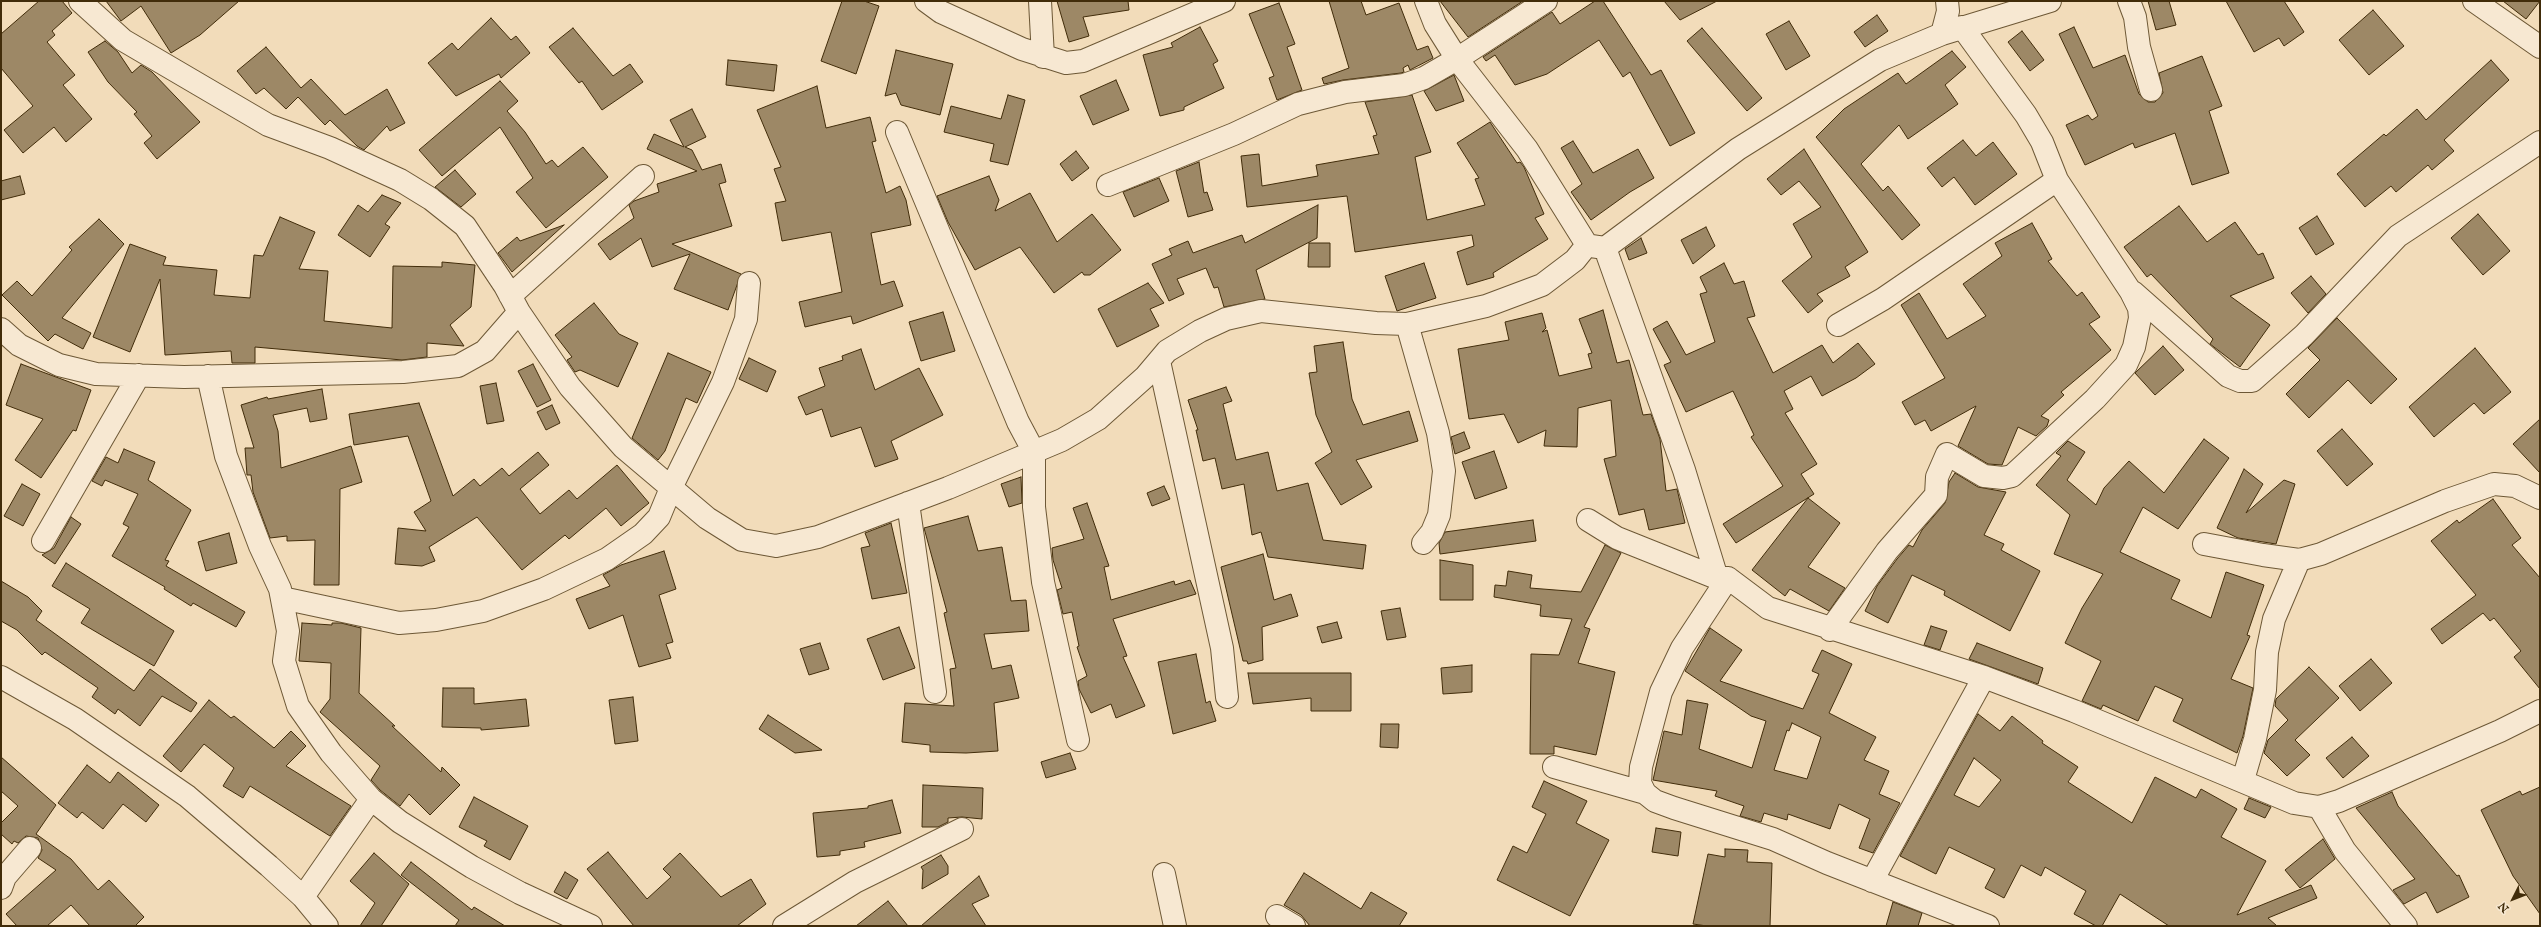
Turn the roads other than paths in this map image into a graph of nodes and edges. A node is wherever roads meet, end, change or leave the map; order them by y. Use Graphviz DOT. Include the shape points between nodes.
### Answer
graph roads {
  1 [pos="80,1"];
  2 [pos="926,1"];
  3 [pos="1040,1"];
  4 [pos="1224,1"];
  5 [pos="1426,1"];
  6 [pos="1546,1"];
  7 [pos="1947,1"];
  8 [pos="2050,1"];
  9 [pos="2129,1"];
  10 [pos="2474,1"];
  11 [pos="1952,30"];
  12 [pos="2540,47"];
  13 [pos="1043,57"];
  14 [pos="1457,59"];
  15 [pos="2151,90"];
  16 [pos="897,132"];
  17 [pos="2540,142"];
  18 [pos="643,176"];
  19 [pos="2057,180"];
  20 [pos="1108,185"];
  21 [pos="1596,247"];
  22 [pos="749,283"];
  23 [pos="2128,288"];
  24 [pos="514,304"];
  25 [pos="1407,324"];
  26 [pos="1838,325"];
  27 [pos="1,328"];
  28 [pos="1159,360"];
  29 [pos="139,375"];
  30 [pos="208,376"];
  31 [pos="1034,452"];
  32 [pos="671,488"];
  33 [pos="2540,498"];
  34 [pos="908,503"];
  35 [pos="1588,520"];
  36 [pos="42,541"];
  37 [pos="1423,543"];
  38 [pos="2204,544"];
  39 [pos="2298,560"];
  40 [pos="1722,578"];
  41 [pos="282,598"];
  42 [pos="1830,630"];
  43 [pos="1,677"];
  44 [pos="1984,677"];
  45 [pos="935,692"];
  46 [pos="1227,697"];
  47 [pos="2540,711"];
  48 [pos="1078,740"];
  49 [pos="1554,767"];
  50 [pos="2243,780"];
  51 [pos="1645,793"];
  52 [pos="371,799"];
  53 [pos="2319,807"];
  54 [pos="962,829"];
  55 [pos="30,848"];
  56 [pos="1164,874"];
  57 [pos="1872,881"];
  58 [pos="1,888"];
  59 [pos="302,897"];
  60 [pos="327,926"];
  61 [pos="591,926"];
  62 [pos="784,926"];
  63 [pos="1175,926"];
  64 [pos="1988,926"];
  65 [pos="2406,926"];
  1 -- 24 [label="street" via="123,40 261,121 330,148 400,180 431,199 465,226"];
  2 -- 13 [label="street" via="941,12"];
  3 -- 13 [label="street"];
  4 -- 13 [label="street" via="1083,61 1066,63"];
  5 -- 14 [label="street" via="1435,24"];
  6 -- 14 [label="street"];
  7 -- 11 [label="street"];
  8 -- 11 [label="street"];
  9 -- 15 [label="street"];
  10 -- 12 [label="street"];
  11 -- 19 [label="street" via="2026,115 2042,142"];
  11 -- 21 [label="street" via="1880,60 1738,149"];
  14 -- 20 [label="street" via="1404,85 1345,92 1298,104 1234,134"];
  14 -- 21 [label="street" via="1527,149"];
  16 -- 31 [label="street" via="1018,422"];
  17 -- 23 [label="street" via="2398,236 2304,334 2252,381 2240,382 2228,376"];
  18 -- 24 [label="street"];
  19 -- 23 [label="street"];
  19 -- 26 [label="street" via="1883,299"];
  21 -- 25 [label="street" via="1542,285 1486,306"];
  21 -- 40 [label="street" via="1684,470"];
  22 -- 32 [label="street" via="746,319 723,382"];
  23 -- 42 [label="street" via="2140,308 2140,318 2134,347 2126,365 2095,398 2012,476 1984,476 1947,454 1937,477 1936,495 1887,551"];
  24 -- 30 [label="street" via="485,351 458,366 403,372"];
  24 -- 32 [label="street" via="570,387 623,447"];
  25 -- 28 [label="street" via="1261,311 1226,319 1200,331 1167,351"];
  25 -- 37 [label="street" via="1438,432 1444,471 1439,515 1432,532"];
  27 -- 29 [label="street" via="18,345 58,365 96,374"];
  28 -- 31 [label="street" via="1145,377 1098,419 1062,440"];
  28 -- 46 [label="street" via="1222,648"];
  29 -- 30 [label="street"];
  29 -- 36 [label="street"];
  30 -- 41 [label="street" via="226,456"];
  31 -- 34 [label="street"];
  31 -- 48 [label="street" via="1034,507 1043,582"];
  32 -- 34 [label="street" via="707,518 742,540 776,546 818,537"];
  32 -- 41 [label="street" via="659,517 643,534 613,555 544,589 483,611 436,620 400,623"];
  33 -- 39 [label="street" via="2515,486 2494,484 2445,501 2321,554"];
  34 -- 45 [label="street"];
  35 -- 40 [label="street" via="1617,538"];
  38 -- 39 [label="street"];
  39 -- 50 [label="street" via="2274,619 2266,652 2266,690"];
  40 -- 42 [label="street" via="1768,608"];
  40 -- 51 [label="street" via="1682,648 1661,692 1641,767 1640,783"];
  41 -- 52 [label="street" via="288,631 284,661 298,706 331,753"];
  42 -- 44 [label="street"];
  43 -- 59 [label="street" via="75,719 187,796"];
  44 -- 50 [label="street"];
  44 -- 57 [label="street"];
  47 -- 53 [label="street" via="2500,732"];
  49 -- 51 [label="street"];
  50 -- 53 [label="street" via="2294,803"];
  51 -- 57 [label="street" via="1655,801 1773,839"];
  52 -- 59 [label="street"];
  52 -- 61 [label="street" via="400,822 472,867"];
  53 -- 65 [label="street" via="2345,851"];
  54 -- 62 [label="street" via="855,882"];
  55 -- 58 [label="street" via="5,877"];
  56 -- 63 [label="street"];
  57 -- 64 [label="street"];
  59 -- 60 [label="street"];
}
